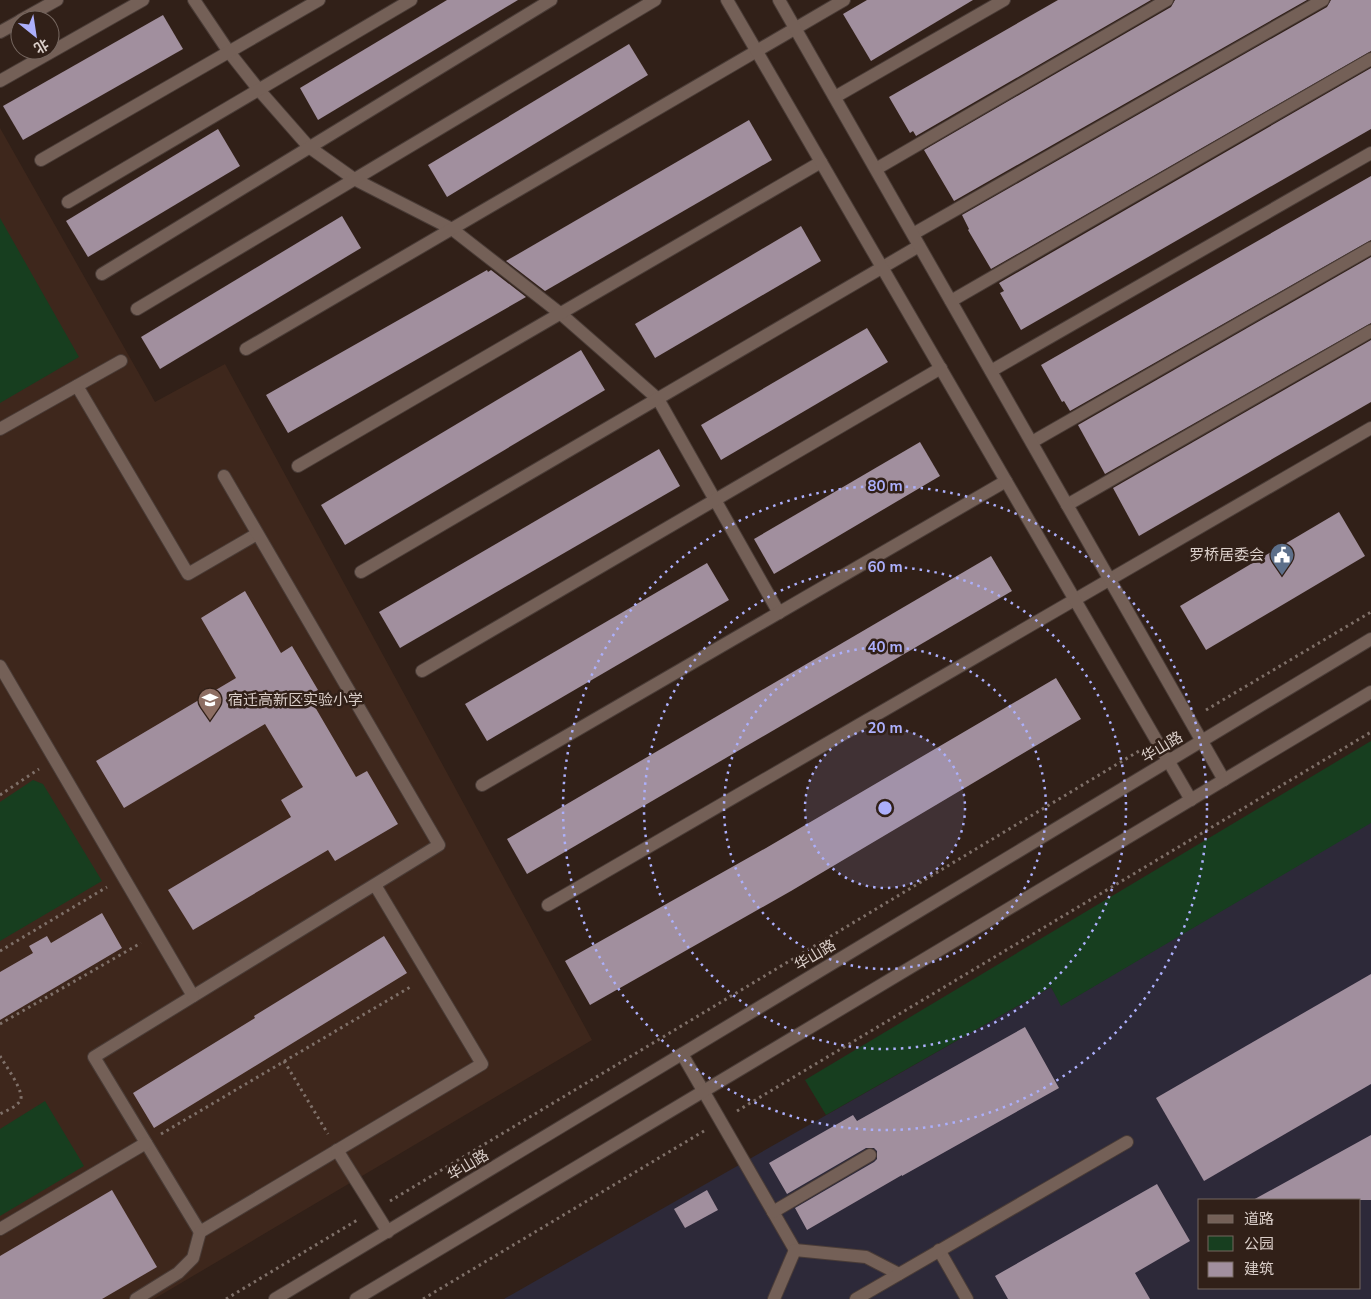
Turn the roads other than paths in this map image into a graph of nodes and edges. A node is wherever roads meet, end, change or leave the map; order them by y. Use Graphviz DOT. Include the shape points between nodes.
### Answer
graph roads {
  1 [pos="57,0"];
  2 [pos="143,0"];
  3 [pos="194,0"];
  4 [pos="319,0"];
  5 [pos="411,0"];
  6 [pos="551,0"];
  7 [pos="655,0"];
  8 [pos="727,0"];
  9 [pos="844,0"];
  10 [pos="1004,0"];
  11 [pos="1167,0"];
  12 [pos="1323,0"];
  13 [pos="783,1"];
  14 [pos="39,10"];
  15 [pos="796,28"];
  16 [pos="757,51"];
  17 [pos="229,52"];
  18 [pos="1371,59"];
  19 [pos="0,82"];
  20 [pos="259,90"];
  21 [pos="835,97"];
  22 [pos="310,147"];
  23 [pos="1371,153"];
  24 [pos="42,160"];
  25 [pos="821,162"];
  26 [pos="876,168"];
  27 [pos="354,179"];
  28 [pos="68,202"];
  29 [pos="452,229"];
  30 [pos="916,240"];
  31 [pos="1371,248"];
  32 [pos="882,267"];
  33 [pos="102,274"];
  34 [pos="951,301"];
  35 [pos="137,309"];
  36 [pos="561,314"];
  37 [pos="1371,331"];
  38 [pos="246,349"];
  39 [pos="121,361"];
  40 [pos="941,368"];
  41 [pos="991,371"];
  42 [pos="77,386"];
  43 [pos="658,399"];
  44 [pos="1371,428"];
  45 [pos="0,429"];
  46 [pos="1032,442"];
  47 [pos="298,466"];
  48 [pos="224,476"];
  49 [pos="1006,481"];
  50 [pos="715,500"];
  51 [pos="1067,505"];
  52 [pos="257,534"];
  53 [pos="361,572"];
  54 [pos="1110,580"];
  55 [pos="1075,600"];
  56 [pos="779,613"];
  57 [pos="1371,639"];
  58 [pos="0,666"];
  59 [pos="422,671"];
  60 [pos="1371,692"];
  61 [pos="1202,741"];
  62 [pos="1169,761"];
  63 [pos="1224,780"];
  64 [pos="482,785"];
  65 [pos="1191,800"];
  66 [pos="375,885"];
  67 [pos="548,905"];
  68 [pos="193,996"];
  69 [pos="682,1054"];
  70 [pos="703,1091"];
  71 [pos="1127,1142"];
  72 [pos="146,1143"];
  73 [pos="337,1150"];
  74 [pos="870,1156"];
  75 [pos="773,1212"];
  76 [pos="0,1229"];
  77 [pos="200,1232"];
  78 [pos="388,1232"];
  79 [pos="795,1250"];
  80 [pos="939,1250"];
  81 [pos="899,1274"];
  82 [pos="136,1299"];
  83 [pos="275,1299"];
  84 [pos="356,1299"];
  85 [pos="774,1299"];
  86 [pos="856,1299"];
  87 [pos="967,1299"];
  1 -- 14 [label="street"];
  2 -- 19 [label="street"];
  3 -- 17 [label="street"];
  4 -- 17 [label="street"];
  5 -- 20 [label="street"];
  6 -- 22 [label="street"];
  7 -- 27 [label="street"];
  8 -- 16 [label="street"];
  9 -- 15 [label="street"];
  10 -- 21 [label="street"];
  11 -- 26 [label="street"];
  12 -- 30 [label="street"];
  13 -- 15 [label="street"];
  15 -- 16 [label="street"];
  15 -- 21 [label="street"];
  16 -- 25 [label="street"];
  16 -- 29 [label="street"];
  17 -- 20 [label="street"];
  17 -- 24 [label="street"];
  18 -- 34 [label="street"];
  20 -- 22 [label="street"];
  20 -- 28 [label="street"];
  21 -- 26 [label="street"];
  22 -- 27 [label="street"];
  22 -- 33 [label="street"];
  23 -- 41 [label="street"];
  25 -- 32 [label="street"];
  25 -- 36 [label="street"];
  26 -- 30 [label="street"];
  27 -- 29 [label="street"];
  27 -- 35 [label="street"];
  29 -- 36 [label="street"];
  29 -- 38 [label="street"];
  30 -- 32 [label="street"];
  30 -- 34 [label="street"];
  31 -- 46 [label="street"];
  32 -- 40 [label="street"];
  32 -- 43 [label="street"];
  34 -- 41 [label="street"];
  36 -- 43 [label="street"];
  36 -- 47 [label="street"];
  37 -- 51 [label="street"];
  39 -- 42 [label="street"];
  40 -- 49 [label="street"];
  40 -- 50 [label="street"];
  41 -- 46 [label="street"];
  42 -- 45 [label="street"];
  42 -- 52 [label="street" via="188,574"];
  43 -- 50 [label="street"];
  43 -- 53 [label="street"];
  44 -- 54 [label="street"];
  46 -- 51 [label="street"];
  48 -- 52 [label="street"];
  49 -- 55 [label="street"];
  49 -- 56 [label="street"];
  50 -- 56 [label="street"];
  50 -- 59 [label="street"];
  51 -- 54 [label="street"];
  52 -- 66 [label="street" via="439,845"];
  54 -- 55 [label="street"];
  54 -- 61 [label="street"];
  55 -- 62 [label="street"];
  55 -- 67 [label="street"];
  56 -- 64 [label="street"];
  57 -- 61 [label="street, 华山路"];
  58 -- 68 [label="street"];
  60 -- 63 [label="street"];
  61 -- 62 [label="street, 华山路"];
  61 -- 63 [label="street"];
  62 -- 65 [label="street"];
  62 -- 69 [label="street, 华山路"];
  63 -- 65 [label="street"];
  65 -- 70 [label="street"];
  66 -- 68 [label="street"];
  66 -- 73 [label="street" via="482,1064"];
  68 -- 72 [label="street" via="94,1058"];
  69 -- 70 [label="street"];
  69 -- 78 [label="street, 华山路"];
  70 -- 75 [label="street"];
  70 -- 84 [label="street"];
  71 -- 80 [label="street"];
  72 -- 76 [label="street"];
  72 -- 77 [label="street"];
  73 -- 77 [label="street"];
  73 -- 78 [label="street"];
  74 -- 75 [label="street"];
  75 -- 79 [label="street"];
  77 -- 82 [label="street" via="193,1258 178,1273"];
  78 -- 83 [label="street, 华山路"];
  79 -- 81 [label="street" via="866,1257"];
  79 -- 85 [label="street"];
  80 -- 81 [label="street"];
  80 -- 87 [label="street"];
  81 -- 86 [label="street"];
}
